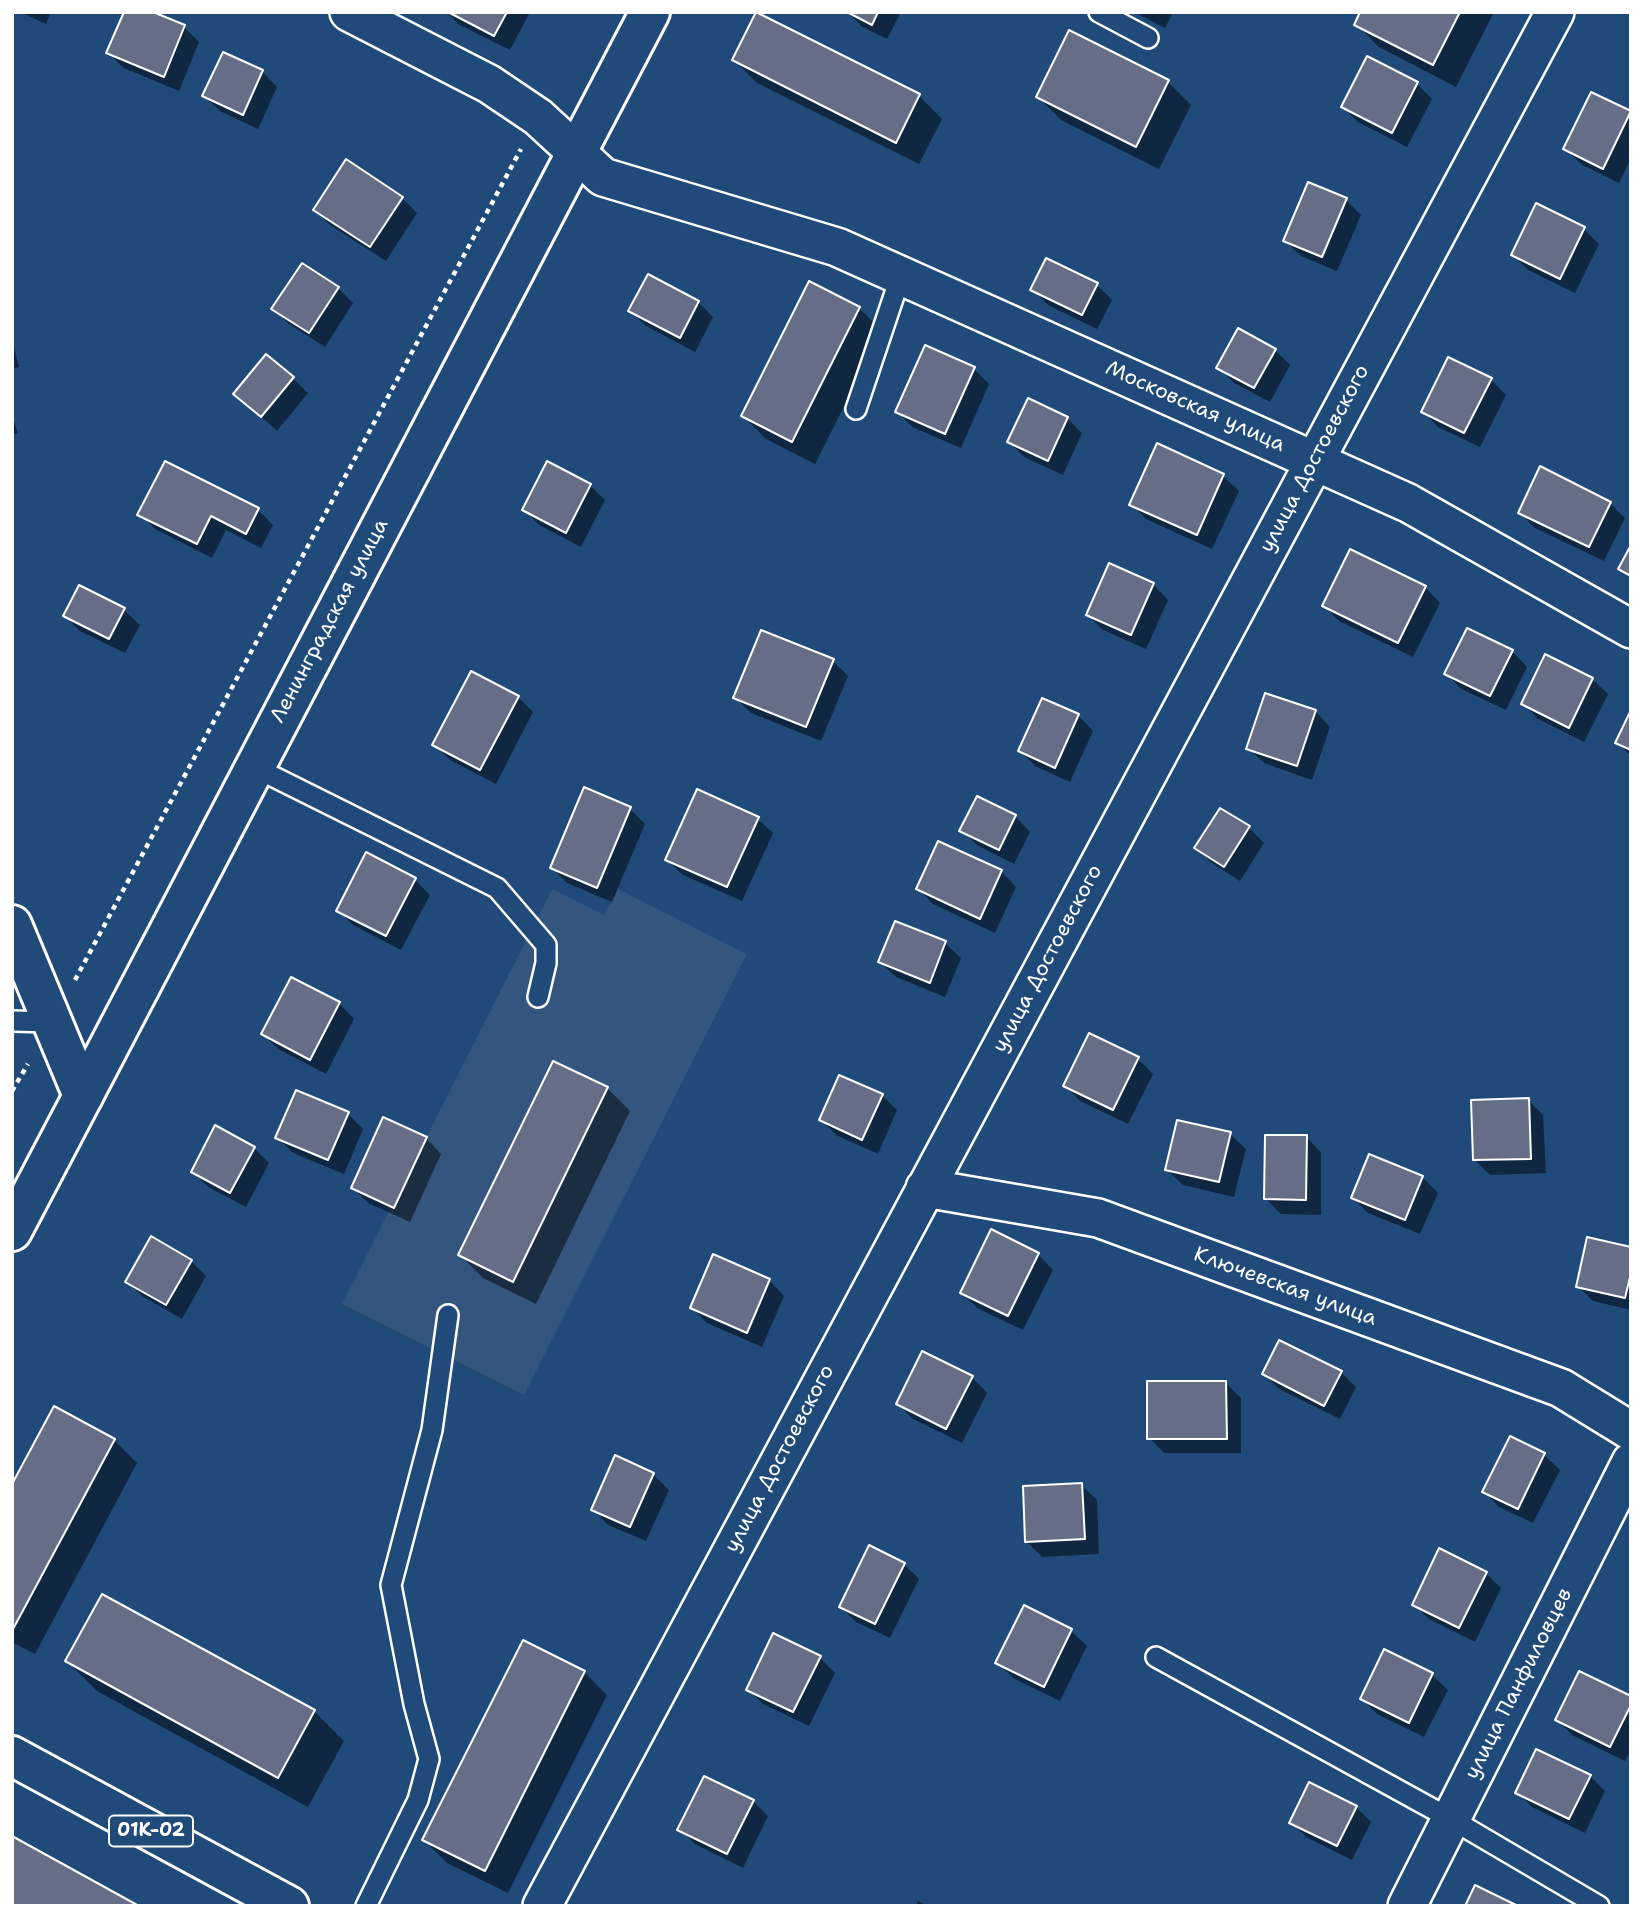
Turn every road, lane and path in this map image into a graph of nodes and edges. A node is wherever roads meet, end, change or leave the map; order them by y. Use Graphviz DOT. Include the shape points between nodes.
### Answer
graph roads {
  1 [pos="349,12"];
  2 [pos="650,12"];
  3 [pos="1099,12"];
  4 [pos="1555,12"];
  5 [pos="1149,38"];
  6 [pos="538,117"];
  7 [pos="574,154"];
  8 [pos="901,275"];
  9 [pos="856,409"];
  10 [pos="1315,461"];
  11 [pos="1631,629"];
  12 [pos="254,766"];
  13 [pos="12,925"];
  14 [pos="538,997"];
  15 [pos="12,1021"];
  16 [pos="52,1022"];
  17 [pos="12,1091"];
  18 [pos="83,1096"];
  19 [pos="925,1188"];
  20 [pos="12,1231"];
  21 [pos="448,1315"];
  22 [pos="1631,1431"];
  23 [pos="1631,1462"];
  24 [pos="1156,1657"];
  25 [pos="12,1756"];
  26 [pos="1451,1819"];
  27 [pos="289,1906"];
  28 [pos="366,1906"];
  29 [pos="542,1906"];
  30 [pos="1407,1906"];
  31 [pos="1599,1906"];
  1 -- 6 [label="street, Московская улица" via="489,84"];
  2 -- 7 [label="street, Ленинградская улица"];
  3 -- 5 [label="lane"];
  4 -- 10 [label="street, улица Достоевского"];
  6 -- 7 [label="street, Московская улица"];
  6 -- 16 [label="path"];
  7 -- 8 [label="street, Московская улица" via="603,177 837,247"];
  7 -- 12 [label="street, Ленинградская улица"];
  8 -- 9 [label="lane"];
  8 -- 10 [label="street, Московская улица"];
  10 -- 11 [label="street, Московская улица" via="1408,503"];
  10 -- 19 [label="street, улица Достоевского"];
  12 -- 14 [label="lane" via="497,888 546,945"];
  12 -- 18 [label="street, Ленинградская улица"];
  13 -- 16 [label="street"];
  15 -- 16 [label="lane"];
  16 -- 17 [label="path"];
  16 -- 18 [label="street"];
  18 -- 20 [label="street, Ленинградская улица"];
  19 -- 22 [label="street, Ключевская улица" via="1098,1218 1560,1388"];
  19 -- 29 [label="street, улица Достоевского"];
  21 -- 28 [label="lane" via="432,1430 391,1585 429,1759 418,1800"];
  23 -- 26 [label="street, улица Панфиловцев"];
  24 -- 26 [label="lane"];
  25 -- 27 [label="street, 01К-02"];
  26 -- 30 [label="street, улица Панфиловцев"];
  26 -- 31 [label="lane"];
}
